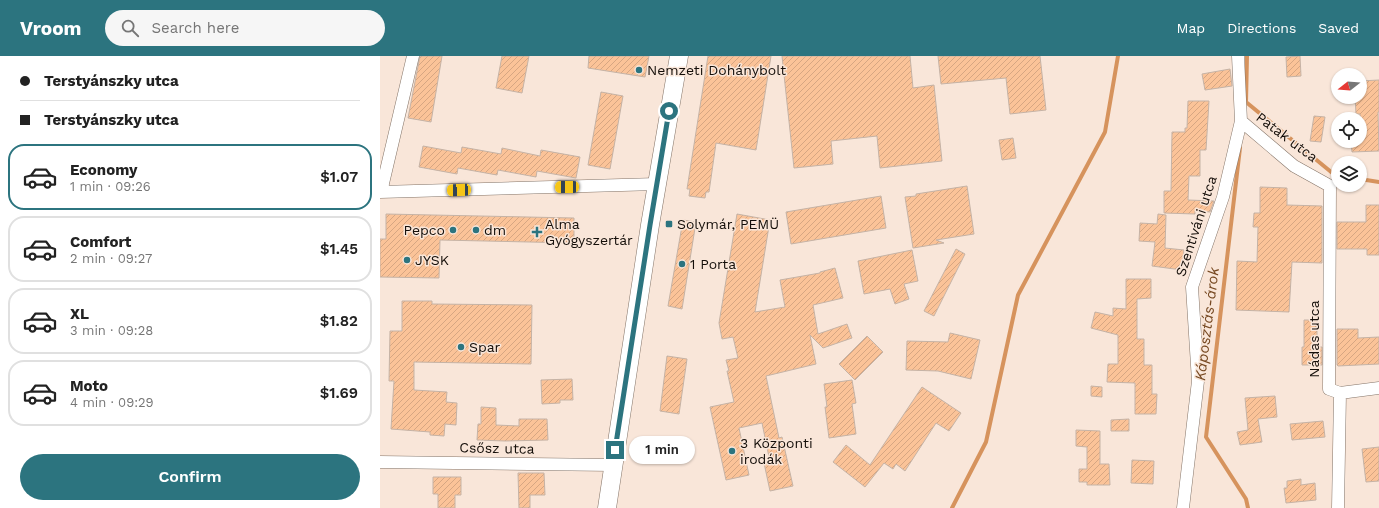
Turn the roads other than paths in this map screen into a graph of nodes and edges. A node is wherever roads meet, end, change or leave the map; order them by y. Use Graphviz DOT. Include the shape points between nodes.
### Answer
graph roads {
  1 [pos="413,56"];
  2 [pos="679,56"];
  3 [pos="1238,56"];
  4 [pos="1241,121"];
  5 [pos="656,184"];
  6 [pos="1330,186"];
  7 [pos="381,192"];
  8 [pos="1379,388"];
  9 [pos="1340,393"];
  10 [pos="381,461"];
  11 [pos="613,465"];
  12 [pos="607,508"];
  13 [pos="1183,508"];
  14 [pos="1338,508"];
  1 -- 7 [label="street"];
  2 -- 5 [label="main road"];
  3 -- 4 [label="street, Patak utca"];
  4 -- 6 [label="street, Patak utca" via="1294,166"];
  4 -- 13 [label="street, Szentiváni utca" via="1223,197 1192,286 1198,381"];
  5 -- 7 [label="street"];
  5 -- 11 [label="main road"];
  6 -- 9 [label="street, Nádas utca" via="1329,389"];
  8 -- 9 [label="street"];
  9 -- 14 [label="street"];
  10 -- 11 [label="street, Csősz utca"];
  11 -- 12 [label="main road"];
}
